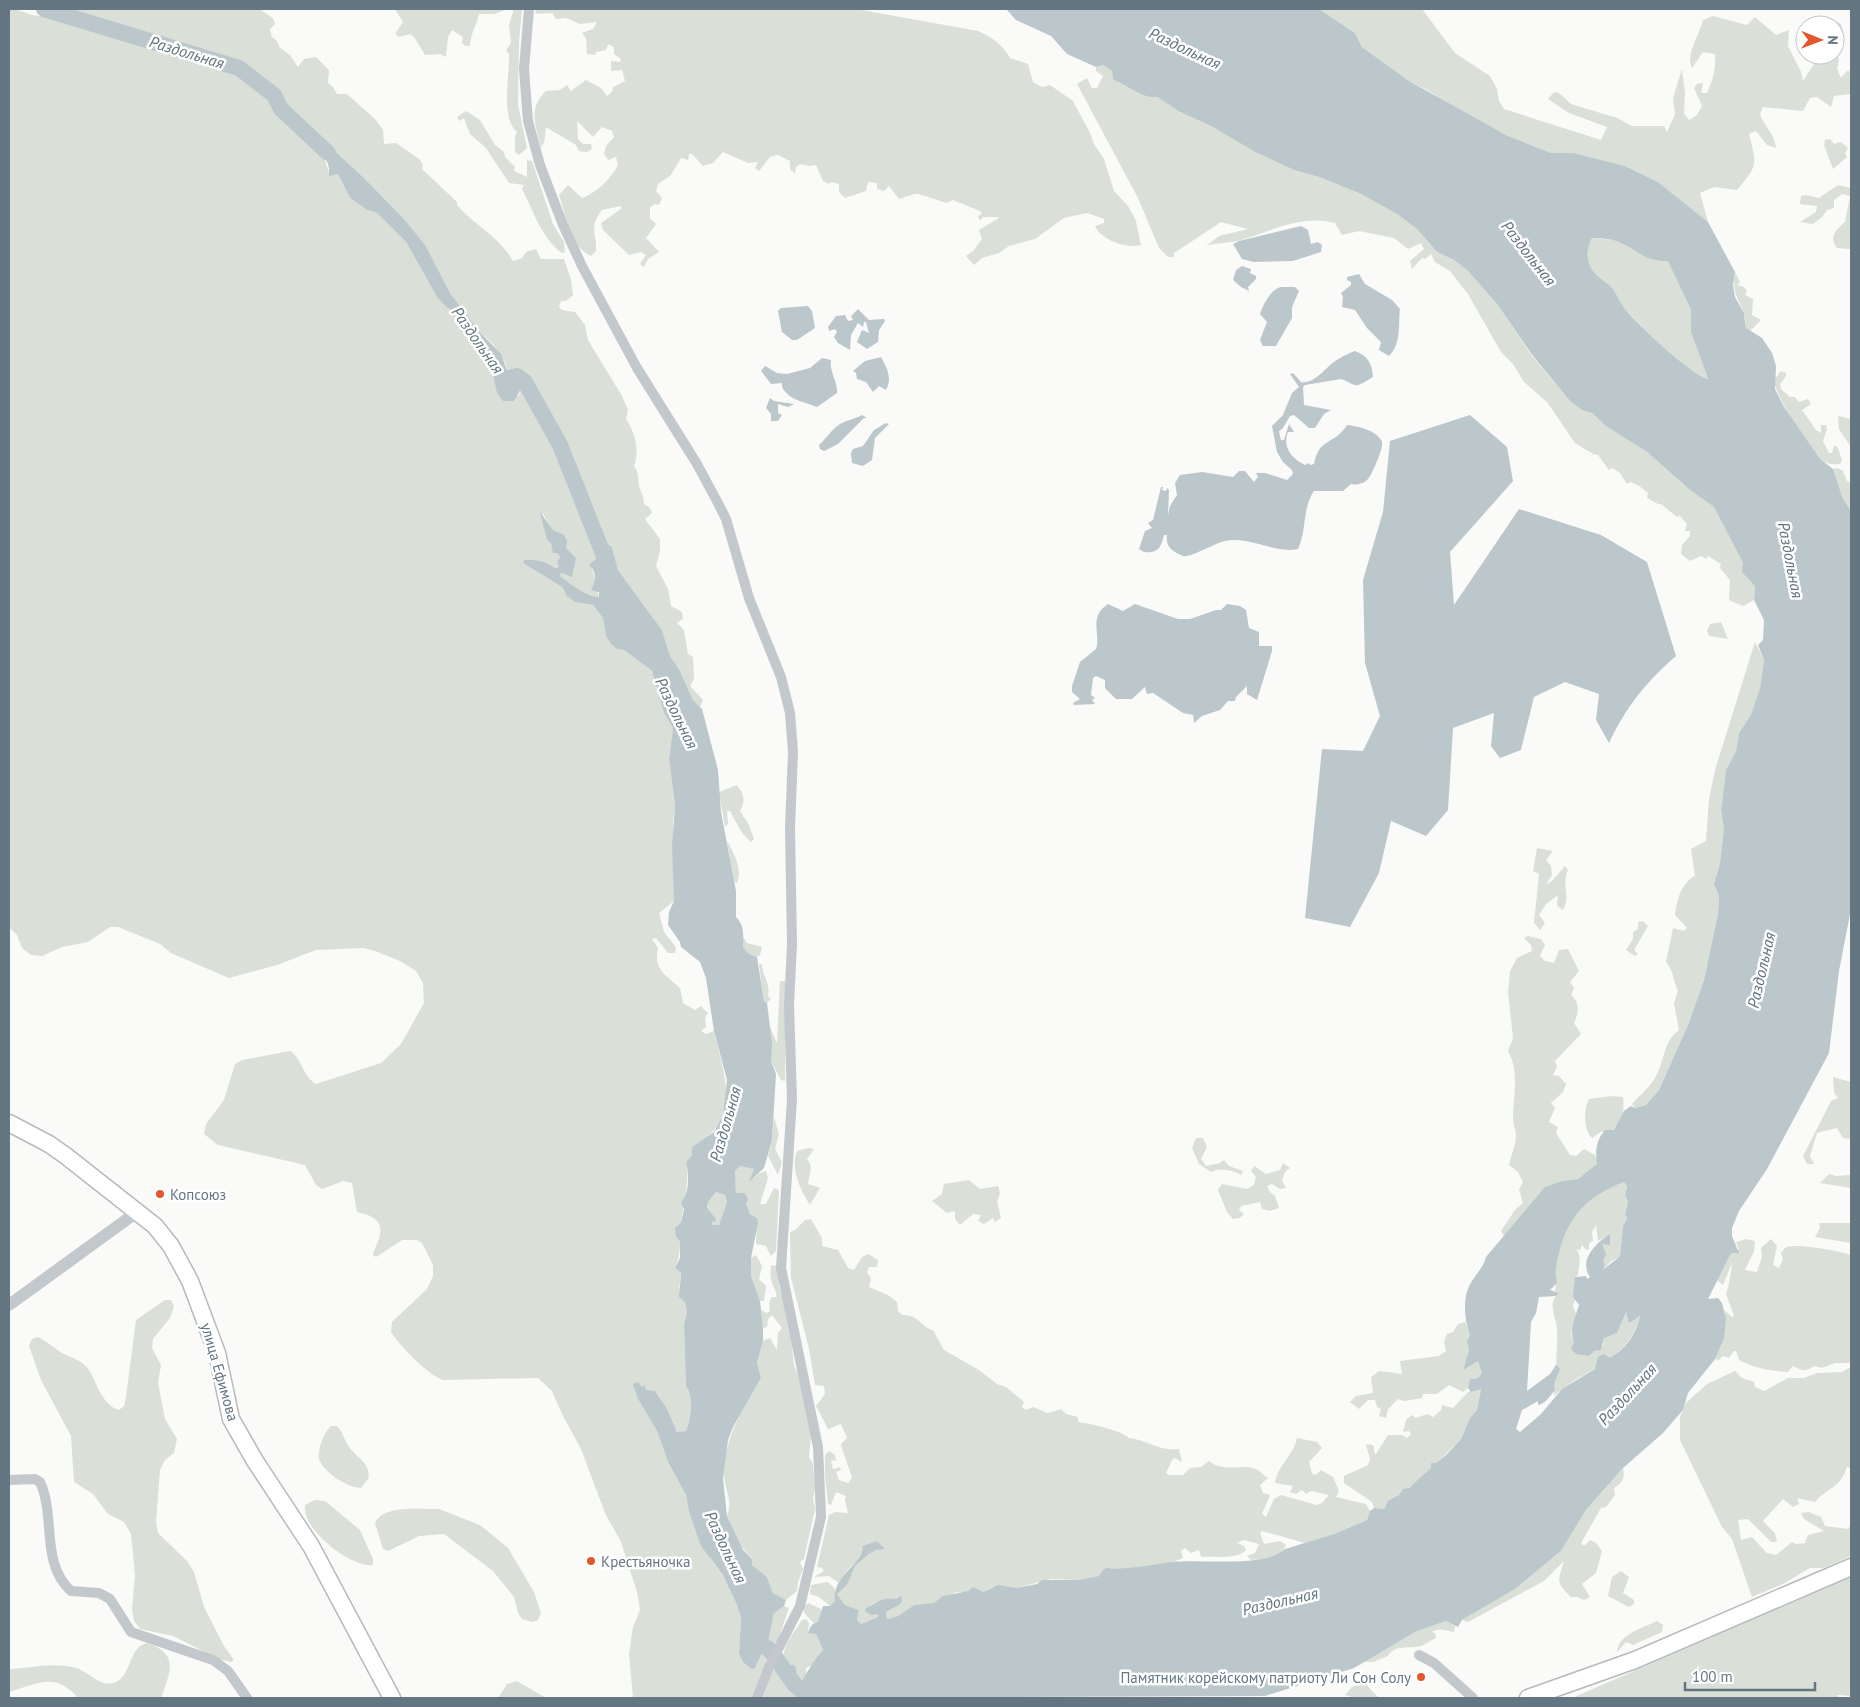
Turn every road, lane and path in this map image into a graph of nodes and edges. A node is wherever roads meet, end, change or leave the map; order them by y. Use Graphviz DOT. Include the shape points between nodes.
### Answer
graph roads {
  1 [pos="528,9"];
  2 [pos="9,1123"];
  3 [pos="137,1212"];
  4 [pos="9,1304"];
  5 [pos="9,1480"];
  6 [pos="1851,1567"];
  7 [pos="1419,1655"];
  8 [pos="247,1698"];
  9 [pos="392,1698"];
  10 [pos="757,1698"];
  11 [pos="1472,1698"];
  12 [pos="1528,1698"];
  1 -- 10 [label="street" via="524,99 533,142 559,216 637,368 701,470 726,519 749,598 781,677 790,713 793,752 789,1006 792,1099 781,1268 818,1447 821,1517 800,1606"];
  2 -- 3 [label="main road, улица Ефимова" via="49,1144"];
  3 -- 4 [label="street"];
  3 -- 9 [label="main road, улица Ефимова" via="171,1246 187,1275 217,1353 232,1419 255,1461 311,1546"];
  5 -- 8 [label="street" via="35,1479 40,1482 51,1547 65,1586 71,1591 99,1594 110,1599 131,1632 213,1660 228,1671"];
  6 -- 12 [label="main road" via="1635,1660"];
  7 -- 11 [label="street" via="1434,1663"];
}
